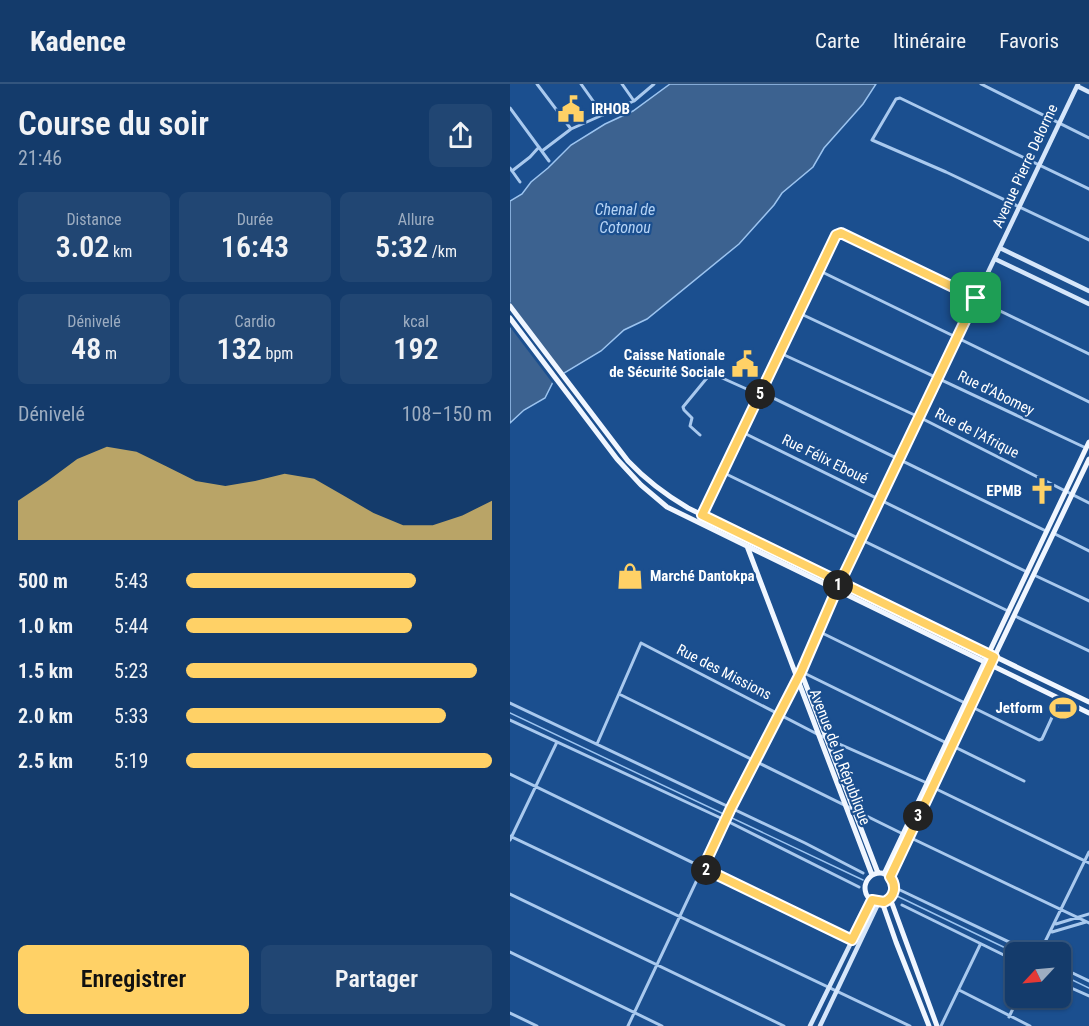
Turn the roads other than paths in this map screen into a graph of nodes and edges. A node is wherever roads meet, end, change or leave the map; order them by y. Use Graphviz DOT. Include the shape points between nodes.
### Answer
graph roads {
  1 [pos="537,84"];
  2 [pos="580,84"];
  3 [pos="622,84"];
  4 [pos="654,84"];
  5 [pos="981,84"];
  6 [pos="1076,85"];
  7 [pos="1089,92"];
  8 [pos="634,101"];
  9 [pos="510,108"];
  10 [pos="603,115"];
  11 [pos="1059,123"];
  12 [pos="571,129"];
  13 [pos="1089,138"];
  14 [pos="538,147"];
  15 [pos="542,151"];
  16 [pos="549,161"];
  17 [pos="1040,164"];
  18 [pos="511,169"];
  19 [pos="520,182"];
  20 [pos="1089,189"];
  21 [pos="1019,206"];
  22 [pos="1089,240"];
  23 [pos="1000,248"];
  24 [pos="995,258"];
  25 [pos="818,270"];
  26 [pos="1089,291"];
  27 [pos="976,298"];
  28 [pos="1089,304"];
  29 [pos="510,306"];
  30 [pos="799,313"];
  31 [pos="510,318"];
  32 [pos="957,337"];
  33 [pos="780,353"];
  34 [pos="1089,354"];
  35 [pos="938,378"];
  36 [pos="760,393"];
  37 [pos="1089,402"];
  38 [pos="919,417"];
  39 [pos="742,432"];
  40 [pos="700,435"];
  41 [pos="1089,442"];
  42 [pos="1086,448"];
  43 [pos="899,459"];
  44 [pos="1089,459"];
  45 [pos="722,472"];
  46 [pos="1065,491"];
  47 [pos="1072,494"];
  48 [pos="880,498"];
  49 [pos="1089,502"];
  50 [pos="702,515"];
  51 [pos="1046,531"];
  52 [pos="1053,533"];
  53 [pos="860,541"];
  54 [pos="747,546"];
  55 [pos="1089,551"];
  56 [pos="1027,572"];
  57 [pos="1034,574"];
  58 [pos="841,580"];
  59 [pos="836,591"];
  60 [pos="1089,602"];
  61 [pos="1008,611"];
  62 [pos="1014,615"];
  63 [pos="818,631"];
  64 [pos="1089,651"];
  65 [pos="991,655"];
  66 [pos="984,663"];
  67 [pos="990,666"];
  68 [pos="801,672"];
  69 [pos="797,679"];
  70 [pos="620,694"];
  71 [pos="1060,700"];
  72 [pos="1089,702"];
  73 [pos="510,703"];
  74 [pos="968,705"];
  75 [pos="1089,713"];
  76 [pos="779,714"];
  77 [pos="510,720"];
  78 [pos="819,735"];
  79 [pos="826,739"];
  80 [pos="557,741"];
  81 [pos="597,744"];
  82 [pos="948,746"];
  83 [pos="755,760"];
  84 [pos="510,774"];
  85 [pos="1024,781"];
  86 [pos="929,785"];
  87 [pos="536,786"];
  88 [pos="845,804"];
  89 [pos="853,808"];
  90 [pos="730,809"];
  91 [pos="726,819"];
  92 [pos="906,835"];
  93 [pos="511,838"];
  94 [pos="1089,852"];
  95 [pos="1087,862"];
  96 [pos="703,868"];
  97 [pos="862,873"];
  98 [pos="881,875"];
  99 [pos="859,887"];
  100 [pos="900,891"];
  101 [pos="510,894"];
  102 [pos="890,898"];
  103 [pos="872,900"];
  104 [pos="881,902"];
  105 [pos="902,904"];
  106 [pos="1061,910"];
  107 [pos="1089,914"];
  108 [pos="680,917"];
  109 [pos="1077,917"];
  110 [pos="1088,922"];
  111 [pos="1056,924"];
  112 [pos="1050,932"];
  113 [pos="852,940"];
  114 [pos="1009,942"];
  115 [pos="1045,942"];
  116 [pos="980,945"];
  117 [pos="510,952"];
  118 [pos="1005,956"];
  119 [pos="657,965"];
  120 [pos="1071,972"];
  121 [pos="1089,981"];
  122 [pos="829,987"];
  123 [pos="1071,987"];
  124 [pos="959,990"];
  125 [pos="837,991"];
  126 [pos="1089,996"];
  127 [pos="1013,1008"];
  128 [pos="635,1012"];
  129 [pos="510,1013"];
  130 [pos="1009,1017"];
  131 [pos="537,1026"];
  132 [pos="628,1026"];
  133 [pos="662,1026"];
  134 [pos="784,1026"];
  135 [pos="810,1026"];
  136 [pos="820,1026"];
  137 [pos="910,1026"];
  138 [pos="929,1026"];
  139 [pos="939,1026"];
  140 [pos="1030,1026"];
  1 -- 12 [label="street"];
  2 -- 10 [label="street"];
  3 -- 8 [label="street"];
  4 -- 8 [label="street"];
  5 -- 11 [label="street"];
  6 -- 7 [label="main road"];
  6 -- 11 [label="main road, Avenue Pierre Delorme"];
  8 -- 10 [label="street"];
  9 -- 14 [label="street"];
  10 -- 12 [label="street"];
  11 -- 13 [label="street"];
  11 -- 17 [label="main road, Avenue Pierre Delorme"];
  12 -- 15 [label="street"];
  14 -- 15 [label="street"];
  14 -- 18 [label="street"];
  15 -- 16 [label="street"];
  17 -- 20 [label="street"];
  17 -- 21 [label="main road, Avenue Pierre Delorme"];
  17 -- 21 [label="street" via="900,98 872,140"];
  18 -- 19 [label="street"];
  21 -- 22 [label="street"];
  21 -- 23 [label="main road, Avenue Pierre Delorme"];
  23 -- 24 [label="main road, Avenue Pierre Delorme"];
  23 -- 26 [label="main road"];
  24 -- 27 [label="main road, Avenue Pierre Delorme"];
  24 -- 28 [label="main road"];
  25 -- 27 [label="street" via="839,233"];
  25 -- 30 [label="street"];
  25 -- 32 [label="street"];
  27 -- 32 [label="main road, Avenue Pierre Delorme"];
  27 -- 34 [label="street"];
  29 -- 50 [label="main road" via="640,474"];
  30 -- 33 [label="street"];
  30 -- 35 [label="street, Rue d'Abomey"];
  31 -- 54 [label="main road" via="631,475 673,511"];
  32 -- 35 [label="main road, Avenue Pierre Delorme"];
  32 -- 37 [label="street"];
  33 -- 36 [label="street"];
  33 -- 38 [label="street, Rue de l'Afrique"];
  35 -- 38 [label="main road, Avenue Pierre Delorme"];
  35 -- 42 [label="street, Rue d'Abomey"];
  36 -- 39 [label="street"];
  36 -- 40 [label="street" via="711,373 683,409 692,418 690,426"];
  36 -- 43 [label="street"];
  38 -- 43 [label="main road, Avenue Pierre Delorme"];
  38 -- 46 [label="street, Rue de l'Afrique"];
  39 -- 45 [label="street"];
  39 -- 48 [label="street, Rue Félix Eboué"];
  41 -- 42 [label="main road"];
  42 -- 46 [label="main road"];
  43 -- 48 [label="main road, Avenue Pierre Delorme"];
  43 -- 51 [label="street"];
  44 -- 47 [label="main road"];
  45 -- 50 [label="street"];
  45 -- 53 [label="street"];
  46 -- 47 [label="street, Rue de l'Afrique"];
  46 -- 51 [label="main road"];
  47 -- 49 [label="street, Rue de l'Afrique"];
  47 -- 52 [label="main road"];
  48 -- 53 [label="main road, Avenue Pierre Delorme"];
  48 -- 56 [label="street, Rue Félix Eboué"];
  50 -- 58 [label="main road"];
  51 -- 56 [label="main road"];
  52 -- 55 [label="street"];
  52 -- 57 [label="main road"];
  53 -- 58 [label="main road, Avenue Pierre Delorme"];
  53 -- 61 [label="street"];
  54 -- 59 [label="main road"];
  54 -- 69 [label="main road, Avenue de la République"];
  56 -- 61 [label="main road"];
  57 -- 60 [label="street"];
  57 -- 62 [label="main road"];
  58 -- 59 [label="main road"];
  58 -- 65 [label="main road"];
  59 -- 63 [label="main road"];
  59 -- 66 [label="main road"];
  61 -- 65 [label="main road"];
  62 -- 64 [label="street"];
  62 -- 65 [label="main road"];
  63 -- 68 [label="main road"];
  63 -- 74 [label="street"];
  65 -- 66 [label="main road"];
  65 -- 67 [label="main road"];
  65 -- 72 [label="main road"];
  66 -- 67 [label="main road"];
  66 -- 74 [label="main road"];
  67 -- 71 [label="main road"];
  67 -- 74 [label="main road"];
  68 -- 69 [label="street"];
  68 -- 79 [label="main road, Avenue de la République"];
  68 -- 82 [label="street"];
  69 -- 76 [label="street"];
  69 -- 78 [label="main road, Avenue de la République"];
  70 -- 76 [label="street, Rue des Missions" via="641,643"];
  70 -- 81 [label="street"];
  70 -- 83 [label="street"];
  71 -- 74 [label="street" via="1039,740"];
  71 -- 75 [label="main road"];
  73 -- 81 [label="street"];
  74 -- 82 [label="main road"];
  76 -- 78 [label="street, Rue des Missions"];
  76 -- 83 [label="street"];
  77 -- 80 [label="street"];
  78 -- 79 [label="street, Rue des Missions"];
  78 -- 88 [label="main road, Avenue de la République"];
  79 -- 86 [label="street, Rue des Missions"];
  79 -- 89 [label="main road, Avenue de la République"];
  80 -- 87 [label="street"];
  80 -- 91 [label="street"];
  81 -- 90 [label="street"];
  82 -- 85 [label="street"];
  82 -- 86 [label="main road"];
  83 -- 88 [label="street"];
  83 -- 90 [label="street"];
  84 -- 87 [label="street"];
  86 -- 92 [label="main road"];
  86 -- 95 [label="street, Rue des Missions"];
  87 -- 93 [label="street"];
  87 -- 96 [label="street"];
  88 -- 89 [label="street"];
  88 -- 98 [label="main road, Avenue de la République"];
  89 -- 92 [label="street"];
  89 -- 98 [label="main road, Avenue de la République"];
  90 -- 91 [label="street"];
  90 -- 97 [label="street"];
  91 -- 96 [label="street"];
  91 -- 99 [label="street"];
  92 -- 98 [label="main road"];
  92 -- 106 [label="street"];
  93 -- 108 [label="street"];
  94 -- 95 [label="street"];
  95 -- 106 [label="street"];
  96 -- 108 [label="street"];
  96 -- 113 [label="street"];
  98 -- 102 [label="main road" via="894,887"];
  98 -- 103 [label="main road" via="865,886"];
  100 -- 114 [label="street"];
  101 -- 119 [label="street"];
  102 -- 104 [label="main road"];
  102 -- 139 [label="main road"];
  103 -- 104 [label="main road"];
  103 -- 113 [label="main road"];
  104 -- 125 [label="main road"];
  104 -- 138 [label="main road"];
  105 -- 116 [label="street"];
  106 -- 109 [label="street"];
  106 -- 111 [label="street"];
  107 -- 109 [label="street"];
  108 -- 119 [label="street"];
  108 -- 122 [label="street"];
  109 -- 110 [label="street"];
  109 -- 111 [label="street"];
  110 -- 112 [label="street"];
  111 -- 112 [label="street"];
  112 -- 115 [label="street"];
  113 -- 122 [label="main road"];
  116 -- 118 [label="street"];
  116 -- 124 [label="street"];
  117 -- 128 [label="street"];
  119 -- 128 [label="street"];
  119 -- 134 [label="street"];
  120 -- 121 [label="street"];
  122 -- 125 [label="street"];
  122 -- 135 [label="main road"];
  123 -- 126 [label="street"];
  124 -- 130 [label="street"];
  124 -- 139 [label="street"];
  125 -- 136 [label="main road"];
  125 -- 137 [label="street"];
  127 -- 130 [label="street"];
  128 -- 132 [label="street"];
  128 -- 133 [label="street"];
  129 -- 131 [label="street"];
  130 -- 140 [label="street"];
}
